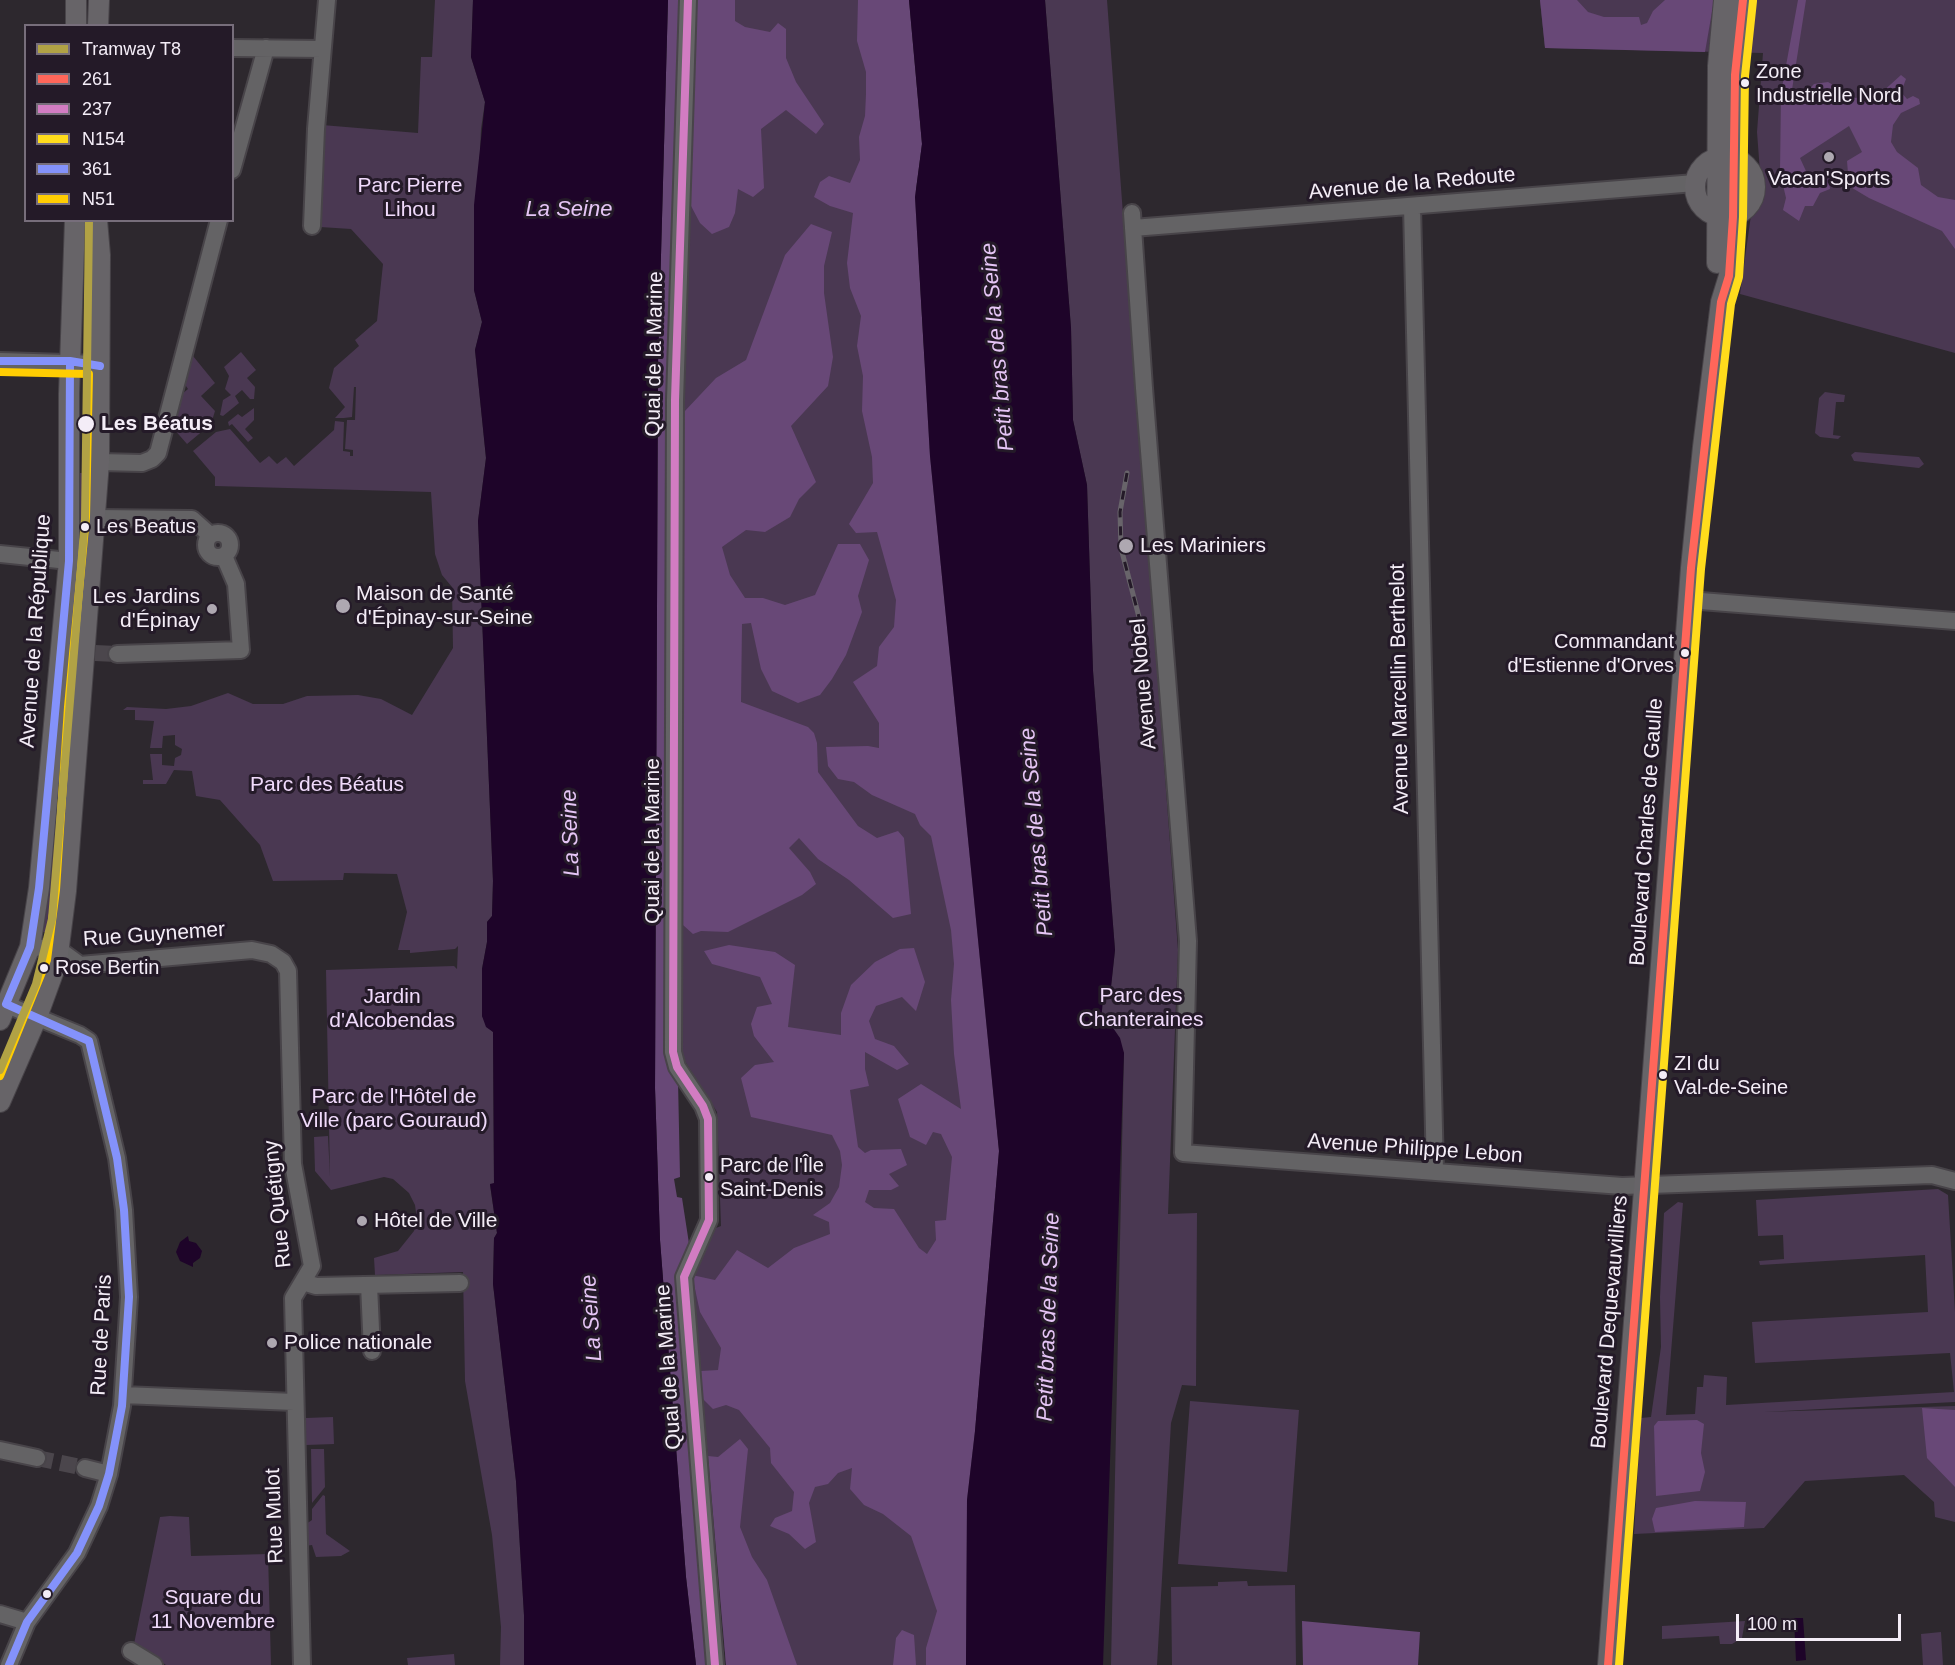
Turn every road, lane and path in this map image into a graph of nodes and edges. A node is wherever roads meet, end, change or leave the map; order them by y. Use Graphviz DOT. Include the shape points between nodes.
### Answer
graph roads {
  1 [pos="76,0"];
  2 [pos="99,0"];
  3 [pos="327,0"];
  4 [pos="688,0"];
  5 [pos="1724,0"];
  6 [pos="1743,0"];
  7 [pos="76,24"];
  8 [pos="98,24"];
  9 [pos="234,48"];
  10 [pos="266,48"];
  11 [pos="322,49"];
  12 [pos="237,130"];
  13 [pos="234,154"];
  14 [pos="1725,158"];
  15 [pos="1695,183"];
  16 [pos="1412,206"];
  17 [pos="1726,217"];
  18 [pos="1133,220"];
  19 [pos="75,222"];
  20 [pos="97,222"];
  21 [pos="218,222"];
  22 [pos="312,226"];
  23 [pos="0,361"];
  24 [pos="70,361"];
  25 [pos="100,364"];
  26 [pos="99,462"];
  27 [pos="96,518"];
  28 [pos="0,554"];
  29 [pos="69,561"];
  30 [pos="1688,600"];
  31 [pos="1955,621"];
  32 [pos="117,654"];
  33 [pos="30,947"];
  34 [pos="58,949"];
  35 [pos="283,962"];
  36 [pos="2,1009"];
  37 [pos="37,1017"];
  38 [pos="0,1102"];
  39 [pos="1183,1153"];
  40 [pos="1435,1171"];
  41 [pos="1955,1181"];
  42 [pos="1645,1186"];
  43 [pos="303,1282"];
  44 [pos="460,1283"];
  45 [pos="369,1285"];
  46 [pos="372,1351"];
  47 [pos="123,1395"];
  48 [pos="294,1402"];
  49 [pos="0,1450"];
  50 [pos="37,1458"];
  51 [pos="85,1468"];
  52 [pos="109,1474"];
  53 [pos="0,1614"];
  54 [pos="27,1622"];
  55 [pos="131,1652"];
  56 [pos="9,1665"];
  57 [pos="154,1665"];
  58 [pos="302,1665"];
  59 [pos="715,1665"];
  60 [pos="1608,1665"];
  1 -- 7 [label="main road"];
  2 -- 8 [label="main road"];
  3 -- 11 [label="street"];
  4 -- 59 [label="street, Quai de la Marine" via="675,400 673,1052 677,1067 708,1119 709,1220 684,1277"];
  5 -- 14 [label="main road, Boulevard Charles de Gaulle" via="1718,66"];
  6 -- 14 [label="main road, Boulevard Charles de Gaulle"];
  9 -- 10 [label="street"];
  10 -- 11 [label="street"];
  10 -- 12 [label="street"];
  11 -- 22 [label="street"];
  12 -- 13 [label="street"];
  14 -- 15 [label="main road" via="1705,165"];
  14 -- 17 [label="main road, Boulevard Charles de Gaulle"];
  14 -- 17 [label="main road" via="1749,169 1755,190 1746,209"];
  15 -- 16 [label="street, Avenue de la Redoute"];
  15 -- 17 [label="main road" via="1697,199 1703,207"];
  16 -- 18 [label="street, Avenue de la Redoute"];
  16 -- 40 [label="street, Avenue Marcellin Berthelot"];
  17 -- 30 [label="main road, Boulevard Charles de Gaulle" via="1729,276 1721,302"];
  18 -- 39 [label="street, Avenue Nobel" via="1188,941"];
  19 -- 24 [label="main road, Avenue de la République"];
  20 -- 25 [label="main road"];
  21 -- 26 [label="street" via="158,453 142,463"];
  23 -- 24 [label="street"];
  24 -- 25 [label="street"];
  24 -- 29 [label="main road, Avenue de la République"];
  25 -- 26 [label="main road"];
  26 -- 27 [label="main road"];
  27 -- 32 [label="street" via="192,519 210,536 221,533 229,539 231,547 224,556 236,584 241,650"];
  27 -- 34 [label="main road" via="89,653"];
  28 -- 29 [label="street"];
  29 -- 33 [label="main road, Avenue de la République" via="39,888"];
  30 -- 31 [label="street"];
  30 -- 42 [label="main road, Boulevard Charles de Gaulle"];
  33 -- 34 [label="street, Rue Guynemer"];
  33 -- 36 [label="main road, Avenue de la République"];
  34 -- 35 [label="street, Rue Guynemer" via="80,965 252,950 271,954"];
  34 -- 37 [label="main road"];
  35 -- 43 [label="street, Rue Quétigny" via="289,976 293,1164 312,1266"];
  36 -- 37 [label="street"];
  37 -- 38 [label="main road"];
  37 -- 47 [label="street, Rue de Paris" via="89,1041 105,1103 117,1158 128,1263"];
  39 -- 40 [label="street, Avenue Philippe Lebon"];
  40 -- 42 [label="street, Avenue Philippe Lebon"];
  41 -- 42 [label="street, Boulevard Dequevauvilliers" via="1932,1175"];
  42 -- 60 [label="main road, Boulevard Dequevauvilliers"];
  43 -- 45 [label="street" via="316,1286"];
  43 -- 48 [label="street, Rue Quétigny" via="293,1298 297,1383"];
  44 -- 45 [label="street"];
  45 -- 46 [label="street"];
  47 -- 48 [label="street"];
  47 -- 52 [label="street, Rue de Paris"];
  48 -- 58 [label="street, Rue Mulot"];
  49 -- 50 [label="street"];
  51 -- 52 [label="street"];
  52 -- 54 [label="street, Rue de Paris" via="77,1554"];
  53 -- 54 [label="street"];
  54 -- 56 [label="street, Rue de Paris"];
  55 -- 57 [label="street"];
}
